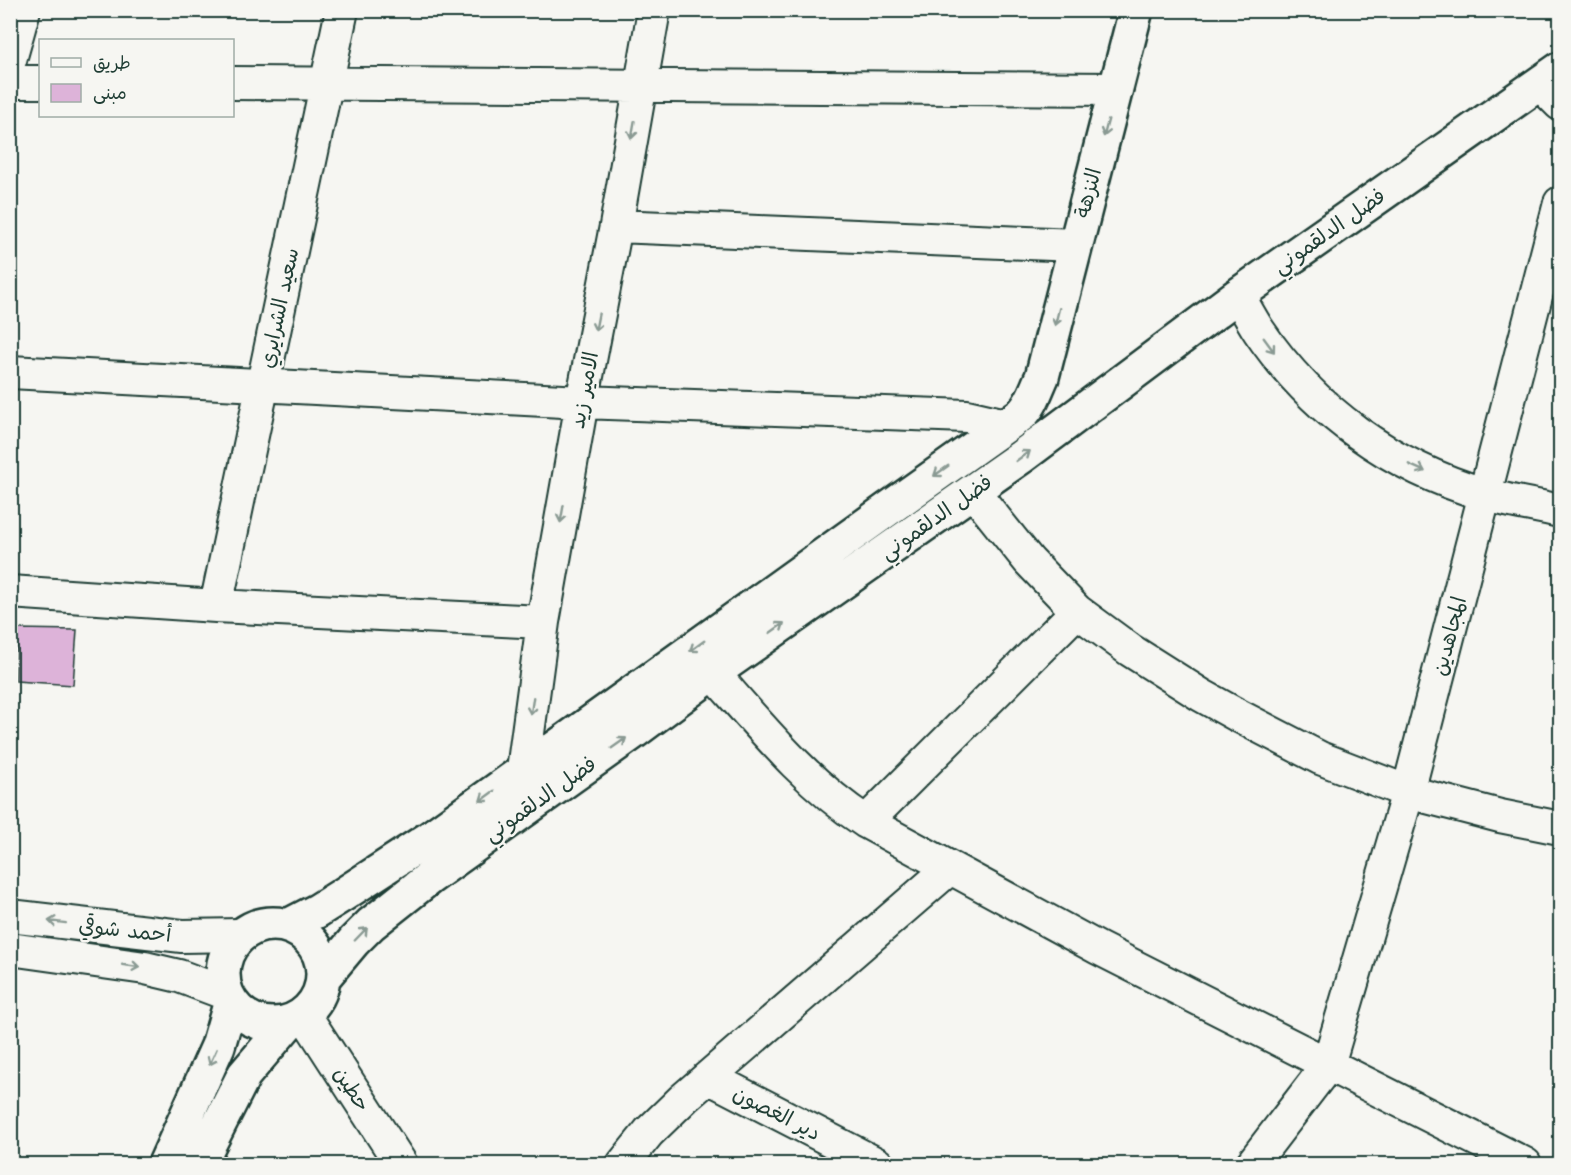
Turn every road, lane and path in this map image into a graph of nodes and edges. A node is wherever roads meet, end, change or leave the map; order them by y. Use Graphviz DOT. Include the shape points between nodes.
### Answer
graph roads {
  1 [pos="24,10"];
  2 [pos="342,10"];
  3 [pos="654,10"];
  4 [pos="1136,10"];
  5 [pos="10,60"];
  6 [pos="10,82"];
  7 [pos="39,82"];
  8 [pos="234,83"];
  9 [pos="327,83"];
  10 [pos="1554,85"];
  11 [pos="640,86"];
  12 [pos="1116,89"];
  13 [pos="1560,203"];
  14 [pos="616,226"];
  15 [pos="1075,246"];
  16 [pos="1554,252"];
  17 [pos="1238,295"];
  18 [pos="10,372"];
  19 [pos="1042,377"];
  20 [pos="262,385"];
  21 [pos="582,402"];
  22 [pos="1094,404"];
  23 [pos="1006,425"];
  24 [pos="973,491"];
  25 [pos="1486,495"];
  26 [pos="1560,511"];
  27 [pos="10,592"];
  28 [pos="216,606"];
  29 [pos="1077,611"];
  30 [pos="543,622"];
  31 [pos="713,673"];
  32 [pos="523,770"];
  33 [pos="1408,792"];
  34 [pos="866,822"];
  35 [pos="1560,828"];
  36 [pos="950,868"];
  37 [pos="10,916"];
  38 [pos="288,926"];
  39 [pos="241,935"];
  40 [pos="10,949"];
  41 [pos="323,978"];
  42 [pos="229,998"];
  43 [pos="296,1018"];
  44 [pos="1328,1065"];
  45 [pos="710,1078"];
  46 [pos="165,1164"];
  47 [pos="199,1164"];
  48 [pos="401,1164"];
  49 [pos="622,1164"];
  50 [pos="877,1164"];
  51 [pos="1252,1164"];
  52 [pos="1525,1164"];
  1 -- 5 [label="street"];
  2 -- 9 [label="street, سعيد الشرايري"];
  3 -- 11 [label="street, الامير زيد"];
  4 -- 12 [label="main road, النزهة"];
  6 -- 7 [label="street"];
  8 -- 9 [label="street"];
  9 -- 11 [label="street"];
  9 -- 20 [label="street, سعيد الشرايري"];
  10 -- 17 [label="main road, فضل الدلقموني"];
  11 -- 12 [label="street"];
  11 -- 14 [label="street, الامير زيد, one-way"];
  12 -- 15 [label="main road, النزهة, one-way"];
  13 -- 16 [label="street, المجاهدين"];
  14 -- 15 [label="street"];
  14 -- 21 [label="street, الامير زيد, one-way"];
  15 -- 19 [label="main road, النزهة, one-way"];
  16 -- 25 [label="street, المجاهدين"];
  17 -- 22 [label="main road, فضل الدلقموني"];
  17 -- 25 [label="street, one-way" via="1283,363 1341,421 1410,465"];
  18 -- 20 [label="street"];
  19 -- 22 [label="main road" via="1045,394 1059,407 1075,409"];
  19 -- 23 [label="main road, النزهة" via="1030,405"];
  20 -- 21 [label="street"];
  20 -- 28 [label="street, سعيد الشرايري"];
  21 -- 23 [label="street" via="967,417"];
  21 -- 30 [label="street, الامير زيد, one-way"];
  24 -- 22 [label="main road, فضل الدلقموني, one-way"];
  23 -- 32 [label="main road, النزهة, one-way"];
  24 -- 29 [label="street" via="1029,561"];
  31 -- 24 [label="main road, فضل الدلقموني, one-way"];
  25 -- 26 [label="street"];
  25 -- 33 [label="street, المجاهدين"];
  27 -- 28 [label="street"];
  28 -- 30 [label="street"];
  29 -- 33 [label="street" via="1130,651 1237,715 1320,758"];
  29 -- 34 [label="street"];
  30 -- 32 [label="street, الامير زيد, one-way"];
  31 -- 34 [label="street" via="790,759"];
  41 -- 31 [label="main road, فضل الدلقموني, one-way" via="386,911"];
  32 -- 38 [label="main road, النزهة, one-way" via="430,838"];
  33 -- 35 [label="street"];
  33 -- 44 [label="street, المجاهدين"];
  34 -- 36 [label="street"];
  36 -- 44 [label="street"];
  36 -- 45 [label="street"];
  39 -- 37 [label="street, أحمد شوقي, one-way" via="182,936"];
  38 -- 39 [label="main road" via="255,926"];
  38 -- 41 [label="main road" via="315,945 322,961"];
  39 -- 42 [label="main road" via="226,956 223,969"];
  40 -- 42 [label="street, أحمد شوقي, one-way" via="145,968 179,976"];
  41 -- 43 [label="main road" via="314,1004"];
  42 -- 43 [label="main road" via="239,1011 263,1023"];
  42 -- 46 [label="main road, one-way" via="218,1046"];
  43 -- 47 [label="main road" via="244,1075"];
  43 -- 48 [label="street, حطين"];
  44 -- 51 [label="street"];
  44 -- 52 [label="street"];
  45 -- 49 [label="street" via="663,1118"];
  45 -- 50 [label="street, دير الغصون"];
}
